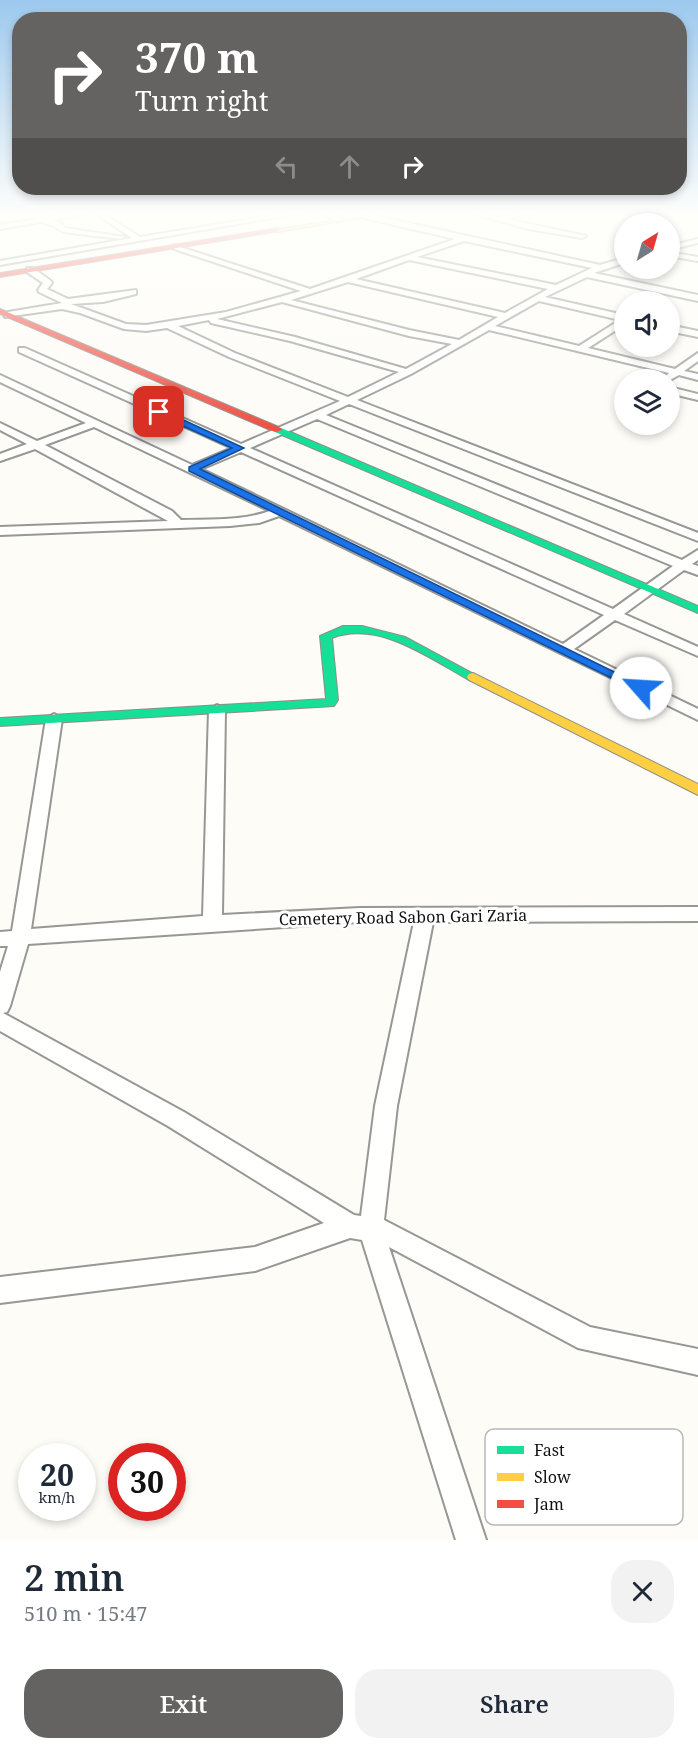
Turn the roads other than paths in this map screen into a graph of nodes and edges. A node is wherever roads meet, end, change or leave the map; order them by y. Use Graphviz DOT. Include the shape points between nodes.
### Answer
graph roads {
  1 [pos="46,285"];
  2 [pos="291,285"];
  3 [pos="326,285"];
  4 [pos="375,285"];
  5 [pos="542,285"];
  6 [pos="564,285"];
  7 [pos="635,285"];
  8 [pos="558,288"];
  9 [pos="309,291"];
  10 [pos="663,291"];
  11 [pos="133,292"];
  12 [pos="680,294"];
  13 [pos="539,298"];
  14 [pos="698,298"];
  15 [pos="281,300"];
  16 [pos="68,305"];
  17 [pos="4,313"];
  18 [pos="212,316"];
  19 [pos="507,316"];
  20 [pos="614,317"];
  21 [pos="166,324"];
  22 [pos="614,326"];
  23 [pos="488,327"];
  24 [pos="680,330"];
  25 [pos="698,334"];
  26 [pos="461,343"];
  27 [pos="582,348"];
  28 [pos="22,350"];
  29 [pos="698,356"];
  30 [pos="665,369"];
  31 [pos="680,370"];
  32 [pos="408,372"];
  33 [pos="680,373"];
  34 [pos="698,377"];
  35 [pos="0,378"];
  36 [pos="680,393"];
  37 [pos="698,397"];
  38 [pos="347,401"];
  39 [pos="315,414"];
  40 [pos="95,423"];
  41 [pos="0,426"];
  42 [pos="280,430"];
  43 [pos="38,445"];
  44 [pos="239,448"];
  45 [pos="0,458"];
  46 [pos="192,469"];
  47 [pos="280,512"];
  48 [pos="173,524"];
  49 [pos="0,531"];
  50 [pos="698,537"];
  51 [pos="698,554"];
  52 [pos="682,565"];
  53 [pos="698,571"];
  54 [pos="648,589"];
  55 [pos="698,610"];
  56 [pos="612,615"];
  57 [pos="564,650"];
  58 [pos="698,652"];
  59 [pos="217,710"];
  60 [pos="698,716"];
  61 [pos="54,719"];
  62 [pos="0,722"];
  63 [pos="698,790"];
  64 [pos="698,914"];
  65 [pos="425,916"];
  66 [pos="212,923"];
  67 [pos="20,938"];
  68 [pos="0,939"];
  69 [pos="0,1006"];
  70 [pos="0,1022"];
  71 [pos="361,1228"];
  72 [pos="0,1290"];
  73 [pos="698,1362"];
  74 [pos="471,1540"];
  1 -- 16 [label="street" via="42,290"];
  2 -- 9 [label="street"];
  3 -- 9 [label="street"];
  4 -- 19 [label="street"];
  5 -- 8 [label="street"];
  6 -- 8 [label="street"];
  7 -- 10 [label="street"];
  8 -- 13 [label="street"];
  9 -- 15 [label="street"];
  11 -- 16 [label="street"];
  12 -- 14 [label="street"];
  13 -- 19 [label="street"];
  13 -- 20 [label="street"];
  15 -- 18 [label="street"];
  15 -- 26 [label="street"];
  16 -- 17 [label="street"];
  16 -- 21 [label="street" via="125,327"];
  17 -- 42 [label="street"];
  18 -- 21 [label="street"];
  18 -- 32 [label="street" via="214,321 230,326"];
  19 -- 23 [label="street"];
  21 -- 38 [label="street" via="232,356"];
  22 -- 27 [label="street"];
  23 -- 26 [label="street"];
  23 -- 27 [label="street"];
  24 -- 25 [label="street"];
  26 -- 32 [label="street"];
  27 -- 30 [label="street"];
  28 -- 44 [label="street"];
  29 -- 31 [label="street"];
  32 -- 38 [label="street"];
  33 -- 34 [label="street"];
  35 -- 40 [label="street"];
  36 -- 37 [label="street"];
  38 -- 39 [label="street"];
  38 -- 50 [label="street"];
  39 -- 42 [label="street"];
  39 -- 52 [label="street"];
  40 -- 43 [label="street"];
  40 -- 46 [label="street"];
  41 -- 43 [label="street"];
  42 -- 44 [label="street"];
  42 -- 54 [label="street"];
  43 -- 45 [label="street"];
  43 -- 48 [label="street" via="168,514 175,521"];
  44 -- 46 [label="street"];
  44 -- 56 [label="street"];
  46 -- 47 [label="street"];
  47 -- 48 [label="street" via="246,521"];
  47 -- 57 [label="street"];
  48 -- 49 [label="street"];
  51 -- 52 [label="street"];
  52 -- 53 [label="street"];
  52 -- 54 [label="street"];
  54 -- 55 [label="street"];
  54 -- 56 [label="street"];
  56 -- 57 [label="street"];
  56 -- 58 [label="street"];
  57 -- 60 [label="street"];
  59 -- 61 [label="street"];
  59 -- 63 [label="street" via="330,703 326,636 334,631 376,630"];
  59 -- 66 [label="street"];
  61 -- 62 [label="street"];
  61 -- 67 [label="street"];
  64 -- 65 [label="street, Cemetery Road Sabon Gari Zaria"];
  65 -- 66 [label="street, Cemetery Road Sabon Gari Zaria" via="360,915"];
  65 -- 71 [label="street"];
  66 -- 67 [label="street, Cemetery Road Sabon Gari Zaria"];
  67 -- 68 [label="street, Cemetery Road Sabon Gari Zaria"];
  67 -- 69 [label="street"];
  70 -- 71 [label="street"];
  71 -- 72 [label="street" via="255,1259"];
  71 -- 73 [label="street" via="382,1231 587,1339"];
  71 -- 74 [label="street"];
}
